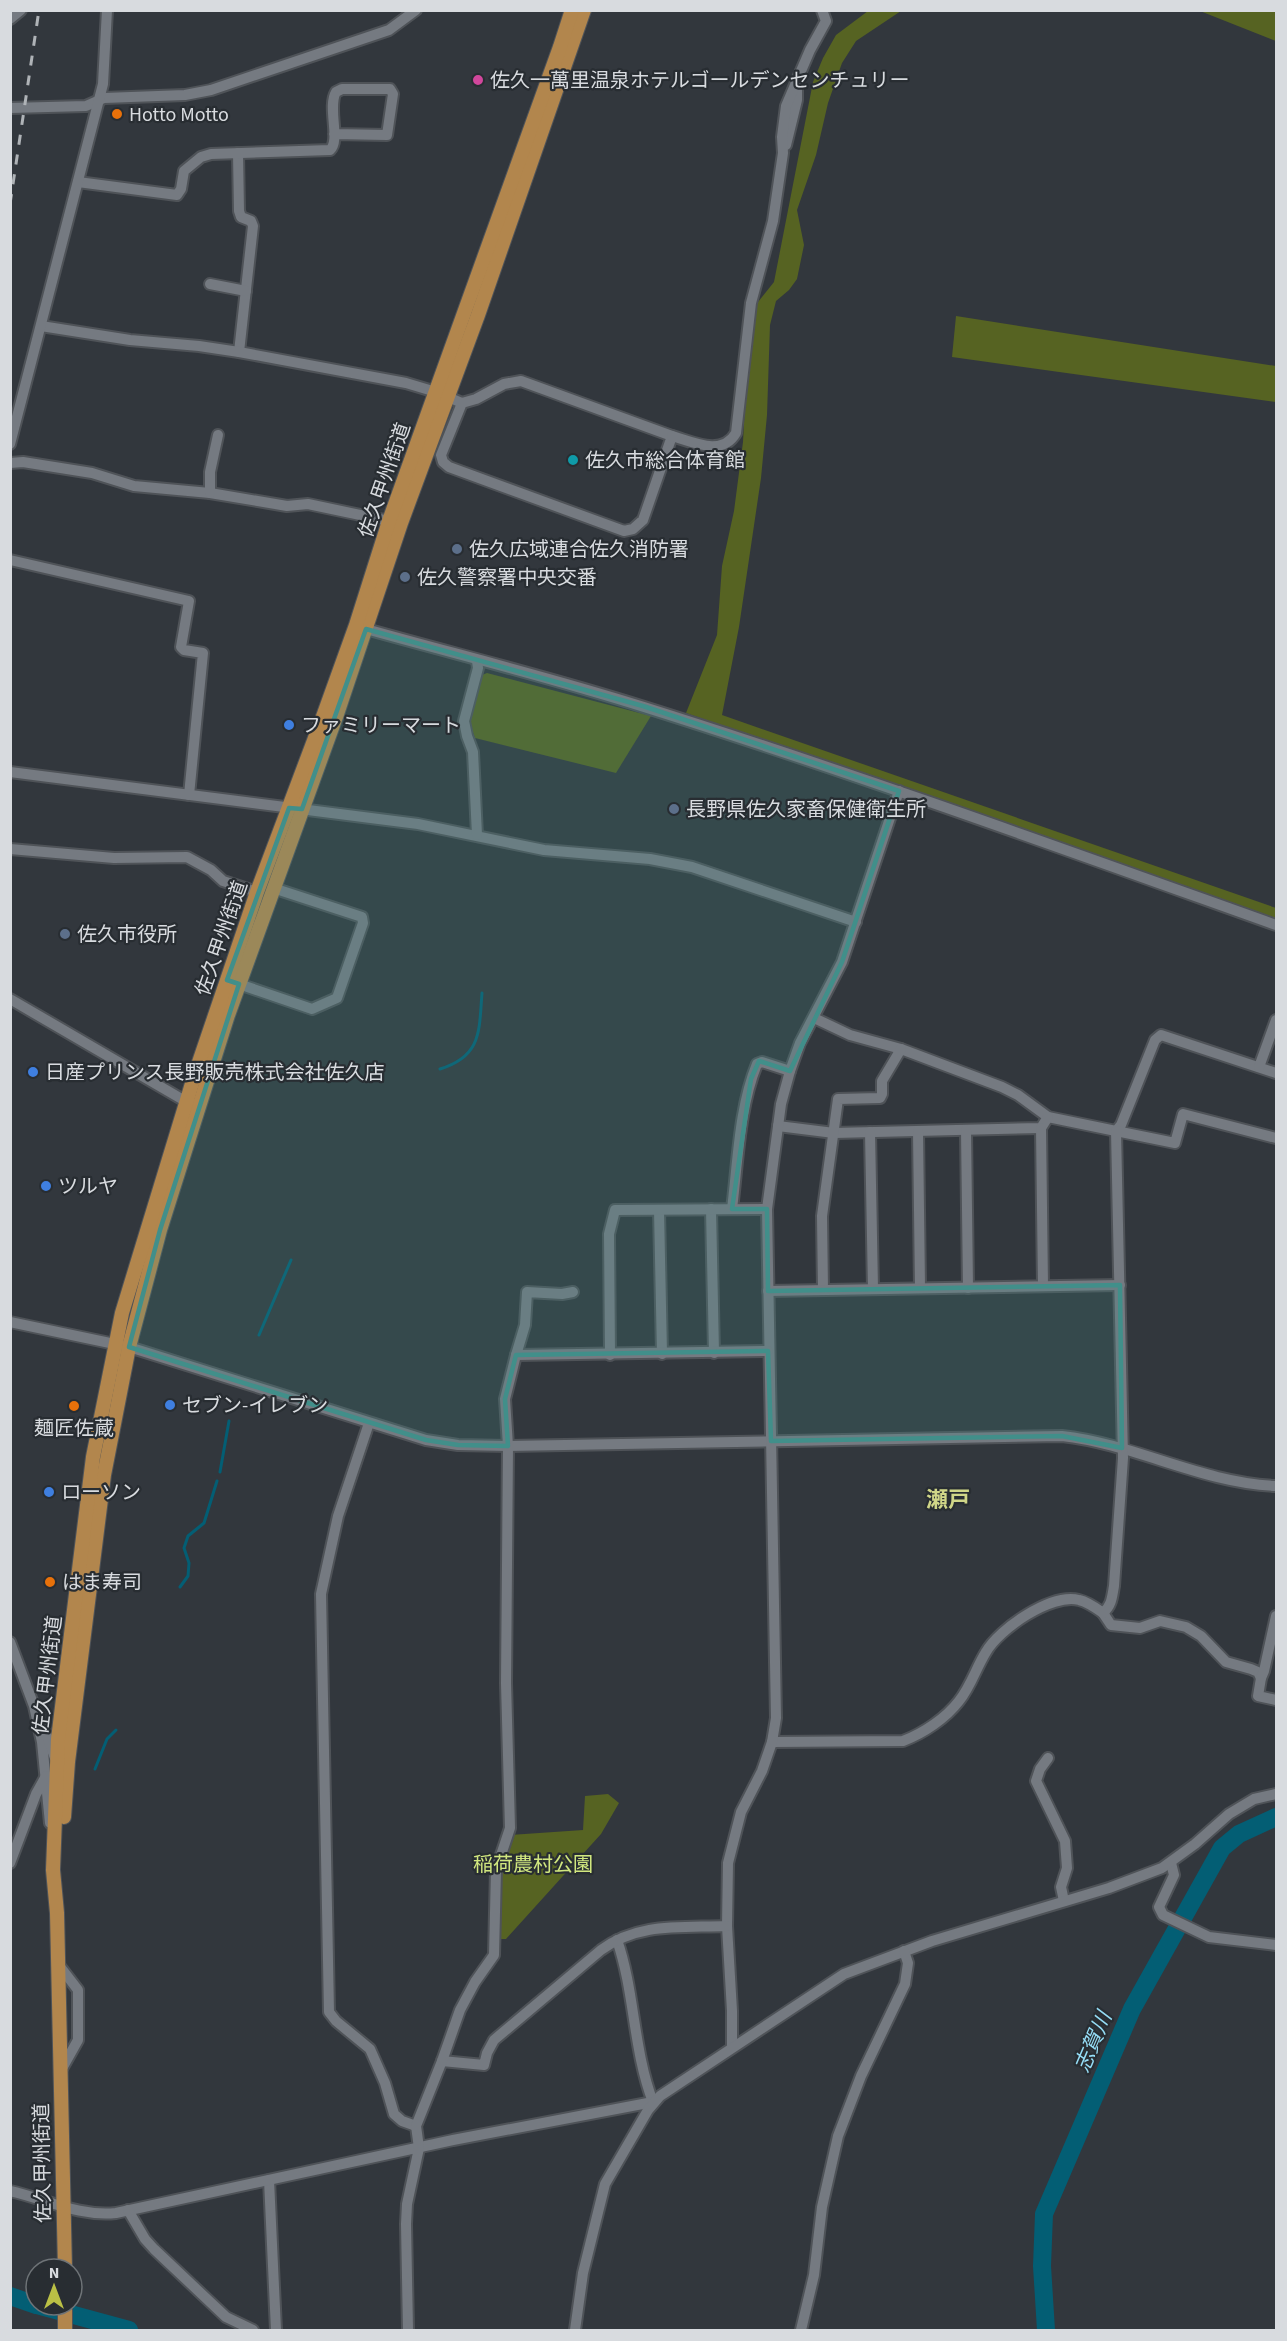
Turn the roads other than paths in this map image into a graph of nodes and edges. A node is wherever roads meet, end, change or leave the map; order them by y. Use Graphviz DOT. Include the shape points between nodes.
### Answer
graph roads {
  1 [pos="21,10"];
  2 [pos="107,10"];
  3 [pos="572,10"];
  4 [pos="584,10"];
  5 [pos="822,10"];
  6 [pos="410,12"];
  7 [pos="10,19"];
  8 [pos="99,100"];
  9 [pos="10,108"];
  10 [pos="334,134"];
  11 [pos="238,153"];
  12 [pos="78,182"];
  13 [pos="210,284"];
  14 [pos="246,291"];
  15 [pos="41,326"];
  16 [pos="239,352"];
  17 [pos="441,394"];
  18 [pos="462,403"];
  19 [pos="218,435"];
  20 [pos="672,436"];
  21 [pos="10,444"];
  22 [pos="10,463"];
  23 [pos="210,494"];
  24 [pos="389,521"];
  25 [pos="10,560"];
  26 [pos="366,629"];
  27 [pos="477,661"];
  28 [pos="10,772"];
  29 [pos="899,791"];
  30 [pos="189,795"];
  31 [pos="295,809"];
  32 [pos="477,835"];
  33 [pos="10,849"];
  34 [pos="273,888"];
  35 [pos="257,892"];
  36 [pos="856,922"];
  37 [pos="1276,925"];
  38 [pos="233,982"];
  39 [pos="10,999"];
  40 [pos="814,1018"];
  41 [pos="1276,1020"];
  42 [pos="901,1049"];
  43 [pos="1259,1067"];
  44 [pos="790,1071"];
  45 [pos="1276,1073"];
  46 [pos="192,1105"];
  47 [pos="1048,1117"];
  48 [pos="778,1126"];
  49 [pos="1041,1128"];
  50 [pos="966,1130"];
  51 [pos="918,1131"];
  52 [pos="1116,1131"];
  53 [pos="870,1132"];
  54 [pos="834,1133"];
  55 [pos="1276,1138"];
  56 [pos="659,1209"];
  57 [pos="711,1209"];
  58 [pos="732,1209"];
  59 [pos="767,1209"];
  60 [pos="1120,1285"];
  61 [pos="1043,1286"];
  62 [pos="920,1288"];
  63 [pos="968,1288"];
  64 [pos="873,1289"];
  65 [pos="823,1290"];
  66 [pos="768,1291"];
  67 [pos="573,1292"];
  68 [pos="10,1322"];
  69 [pos="114,1344"];
  70 [pos="129,1347"];
  71 [pos="768,1351"];
  72 [pos="714,1353"];
  73 [pos="662,1354"];
  74 [pos="516,1355"];
  75 [pos="610,1355"];
  76 [pos="369,1423"];
  77 [pos="771,1441"];
  78 [pos="508,1446"];
  79 [pos="1122,1448"];
  80 [pos="1276,1486"];
  81 [pos="1103,1613"];
  82 [pos="1276,1616"];
  83 [pos="10,1642"];
  84 [pos="1261,1678"];
  85 [pos="1276,1700"];
  86 [pos="33,1706"];
  87 [pos="772,1742"];
  88 [pos="1048,1758"];
  89 [pos="57,1763"];
  90 [pos="46,1776"];
  91 [pos="1276,1794"];
  92 [pos="65,1797"];
  93 [pos="10,1863"];
  94 [pos="1171,1863"];
  95 [pos="53,1870"];
  96 [pos="1064,1901"];
  97 [pos="57,1913"];
  98 [pos="727,1926"];
  99 [pos="617,1940"];
  100 [pos="1276,1945"];
  101 [pos="904,1951"];
  102 [pos="58,1964"];
  103 [pos="732,2047"];
  104 [pos="442,2061"];
  105 [pos="60,2073"];
  106 [pos="653,2102"];
  107 [pos="416,2126"];
  108 [pos="419,2148"];
  109 [pos="269,2180"];
  110 [pos="10,2191"];
  111 [pos="62,2206"];
  112 [pos="128,2210"];
  113 [pos="64,2257"];
  114 [pos="253,2331"];
  115 [pos="276,2331"];
  116 [pos="408,2331"];
  117 [pos="575,2331"];
  118 [pos="801,2331"];
  1 -- 7 [label="street"];
  2 -- 8 [label="street"];
  3 -- 17 [label="main road, 佐久甲州街道"];
  4 -- 17 [label="main road, 佐久甲州街道" via="494,271"];
  5 -- 20 [label="street" via="826,21 797,84 773,221 751,303 736,433 718,447"];
  6 -- 8 [label="street" via="389,30 211,90"];
  8 -- 9 [label="street" via="86,106"];
  8 -- 12 [label="street"];
  10 -- 10 [label="street" via="336,92 390,89 393,94 387,135"];
  10 -- 11 [label="street" via="330,150"];
  11 -- 12 [label="street" via="201,157 184,171 177,195"];
  11 -- 14 [label="street" via="239,211 253,226"];
  12 -- 15 [label="street"];
  13 -- 14 [label="street"];
  14 -- 16 [label="street"];
  15 -- 16 [label="street"];
  15 -- 21 [label="street"];
  16 -- 17 [label="street" via="406,383"];
  17 -- 18 [label="street"];
  17 -- 24 [label="main road, 佐久甲州街道"];
  17 -- 26 [label="main road, 佐久甲州街道"];
  18 -- 20 [label="street" via="504,384 521,381"];
  18 -- 20 [label="street" via="441,455 449,467 624,531 633,530 643,520"];
  19 -- 23 [label="street"];
  22 -- 23 [label="street" via="92,473 134,486"];
  23 -- 24 [label="street" via="287,506 308,504"];
  24 -- 31 [label="main road, 佐久甲州街道"];
  25 -- 30 [label="street" via="189,601 181,647 203,653"];
  26 -- 27 [label="street"];
  26 -- 31 [label="main road, 佐久甲州街道"];
  27 -- 29 [label="street" via="643,706"];
  27 -- 32 [label="street" via="464,721 473,752"];
  28 -- 30 [label="street"];
  29 -- 36 [label="street"];
  29 -- 37 [label="street"];
  30 -- 31 [label="street"];
  31 -- 32 [label="street"];
  31 -- 34 [label="main road, 佐久甲州街道"];
  31 -- 35 [label="main road, 佐久甲州街道"];
  32 -- 36 [label="street" via="544,850 668,861"];
  33 -- 35 [label="street" via="114,858 187,857 223,881"];
  34 -- 38 [label="main road, 佐久甲州街道"];
  34 -- 38 [label="street" via="362,917 337,999 312,1009"];
  35 -- 38 [label="main road, 佐久甲州街道"];
  36 -- 40 [label="street" via="842,962"];
  38 -- 46 [label="main road, 佐久甲州街道"];
  39 -- 46 [label="street"];
  40 -- 42 [label="street" via="850,1035"];
  40 -- 44 [label="street"];
  41 -- 43 [label="street"];
  42 -- 47 [label="street" via="1010,1091"];
  42 -- 54 [label="street" via="882,1081 880,1098 838,1099"];
  43 -- 45 [label="street"];
  43 -- 52 [label="street" via="1166,1036 1157,1037"];
  44 -- 48 [label="street"];
  44 -- 58 [label="street" via="757,1064 744,1108"];
  46 -- 69 [label="main road, 佐久甲州街道" via="129,1285"];
  46 -- 70 [label="main road, 佐久甲州街道"];
  47 -- 49 [label="street"];
  47 -- 52 [label="street"];
  48 -- 54 [label="street"];
  48 -- 59 [label="street"];
  49 -- 50 [label="street"];
  49 -- 61 [label="street"];
  50 -- 51 [label="street"];
  50 -- 63 [label="street"];
  51 -- 53 [label="street"];
  51 -- 62 [label="street"];
  52 -- 55 [label="street" via="1175,1143 1183,1114"];
  52 -- 60 [label="street"];
  53 -- 54 [label="street"];
  53 -- 64 [label="street"];
  54 -- 65 [label="street" via="822,1216"];
  56 -- 57 [label="street"];
  56 -- 73 [label="street"];
  56 -- 75 [label="street" via="615,1210 609,1234"];
  57 -- 58 [label="street"];
  57 -- 72 [label="street"];
  58 -- 59 [label="street"];
  59 -- 66 [label="street"];
  60 -- 61 [label="street"];
  60 -- 79 [label="street"];
  61 -- 63 [label="street"];
  62 -- 63 [label="street"];
  62 -- 64 [label="street"];
  64 -- 65 [label="street"];
  65 -- 66 [label="street"];
  66 -- 71 [label="street"];
  67 -- 74 [label="street" via="527,1292 525,1325"];
  68 -- 69 [label="street"];
  69 -- 70 [label="street"];
  69 -- 89 [label="main road, 佐久甲州街道" via="93,1457"];
  70 -- 76 [label="street"];
  70 -- 92 [label="main road, 佐久甲州街道" via="104,1475"];
  71 -- 72 [label="street"];
  71 -- 77 [label="street"];
  72 -- 73 [label="street"];
  73 -- 75 [label="street"];
  74 -- 75 [label="street"];
  74 -- 78 [label="street" via="505,1399"];
  76 -- 78 [label="street" via="441,1443"];
  76 -- 107 [label="street" via="338,1516 321,1605 329,2012 370,2049 394,2114"];
  77 -- 78 [label="street"];
  77 -- 79 [label="street" via="1062,1436"];
  77 -- 87 [label="street" via="776,1711"];
  78 -- 104 [label="street" via="506,1683 510,1828 496,1870 494,1955 460,2010"];
  79 -- 80 [label="street" via="1228,1479"];
  79 -- 81 [label="street" via="1112,1604"];
  81 -- 84 [label="street" via="1112,1624 1122,1626 1140,1628 1160,1621 1186,1627 1201,1636 1226,1662 1258,1672"];
  81 -- 87 [label="street" via="1072,1599 1023,1616 993,1642 950,1711 903,1741"];
  82 -- 84 [label="street"];
  83 -- 86 [label="street"];
  84 -- 85 [label="street" via="1258,1696"];
  86 -- 89 [label="street"];
  86 -- 90 [label="street"];
  87 -- 98 [label="street" via="734,1835 728,1863"];
  88 -- 96 [label="street" via="1036,1781 1065,1842 1067,1868 1061,1887"];
  89 -- 92 [label="street"];
  89 -- 95 [label="main road, 佐久甲州街道"];
  90 -- 93 [label="street"];
  90 -- 95 [label="street"];
  91 -- 94 [label="street" via="1254,1799 1229,1814"];
  92 -- 97 [label="main road, 佐久甲州街道"];
  94 -- 96 [label="street"];
  94 -- 100 [label="street" via="1174,1875 1159,1907 1163,1915 1209,1937"];
  95 -- 97 [label="main road, 佐久甲州街道"];
  96 -- 101 [label="street"];
  97 -- 102 [label="main road, 佐久甲州街道"];
  98 -- 99 [label="street" via="644,1929"];
  98 -- 103 [label="street"];
  99 -- 104 [label="street" via="494,2040 484,2064"];
  99 -- 106 [label="street" via="639,2055"];
  101 -- 103 [label="street" via="844,1974"];
  101 -- 118 [label="street" via="908,1963 905,1984 861,2076 838,2136"];
  102 -- 105 [label="main road, 佐久甲州街道"];
  102 -- 105 [label="street" via="78,1990 78,2040"];
  103 -- 106 [label="street"];
  104 -- 107 [label="street"];
  105 -- 111 [label="main road, 佐久甲州街道"];
  106 -- 108 [label="street"];
  106 -- 117 [label="street" via="605,2184 583,2273"];
  107 -- 108 [label="street"];
  108 -- 109 [label="street"];
  108 -- 116 [label="street" via="407,2204"];
  109 -- 112 [label="street"];
  109 -- 115 [label="street"];
  110 -- 111 [label="street"];
  111 -- 112 [label="street" via="94,2215"];
  111 -- 113 [label="main road, 佐久甲州街道"];
  112 -- 114 [label="street" via="153,2249 226,2317"];
}
